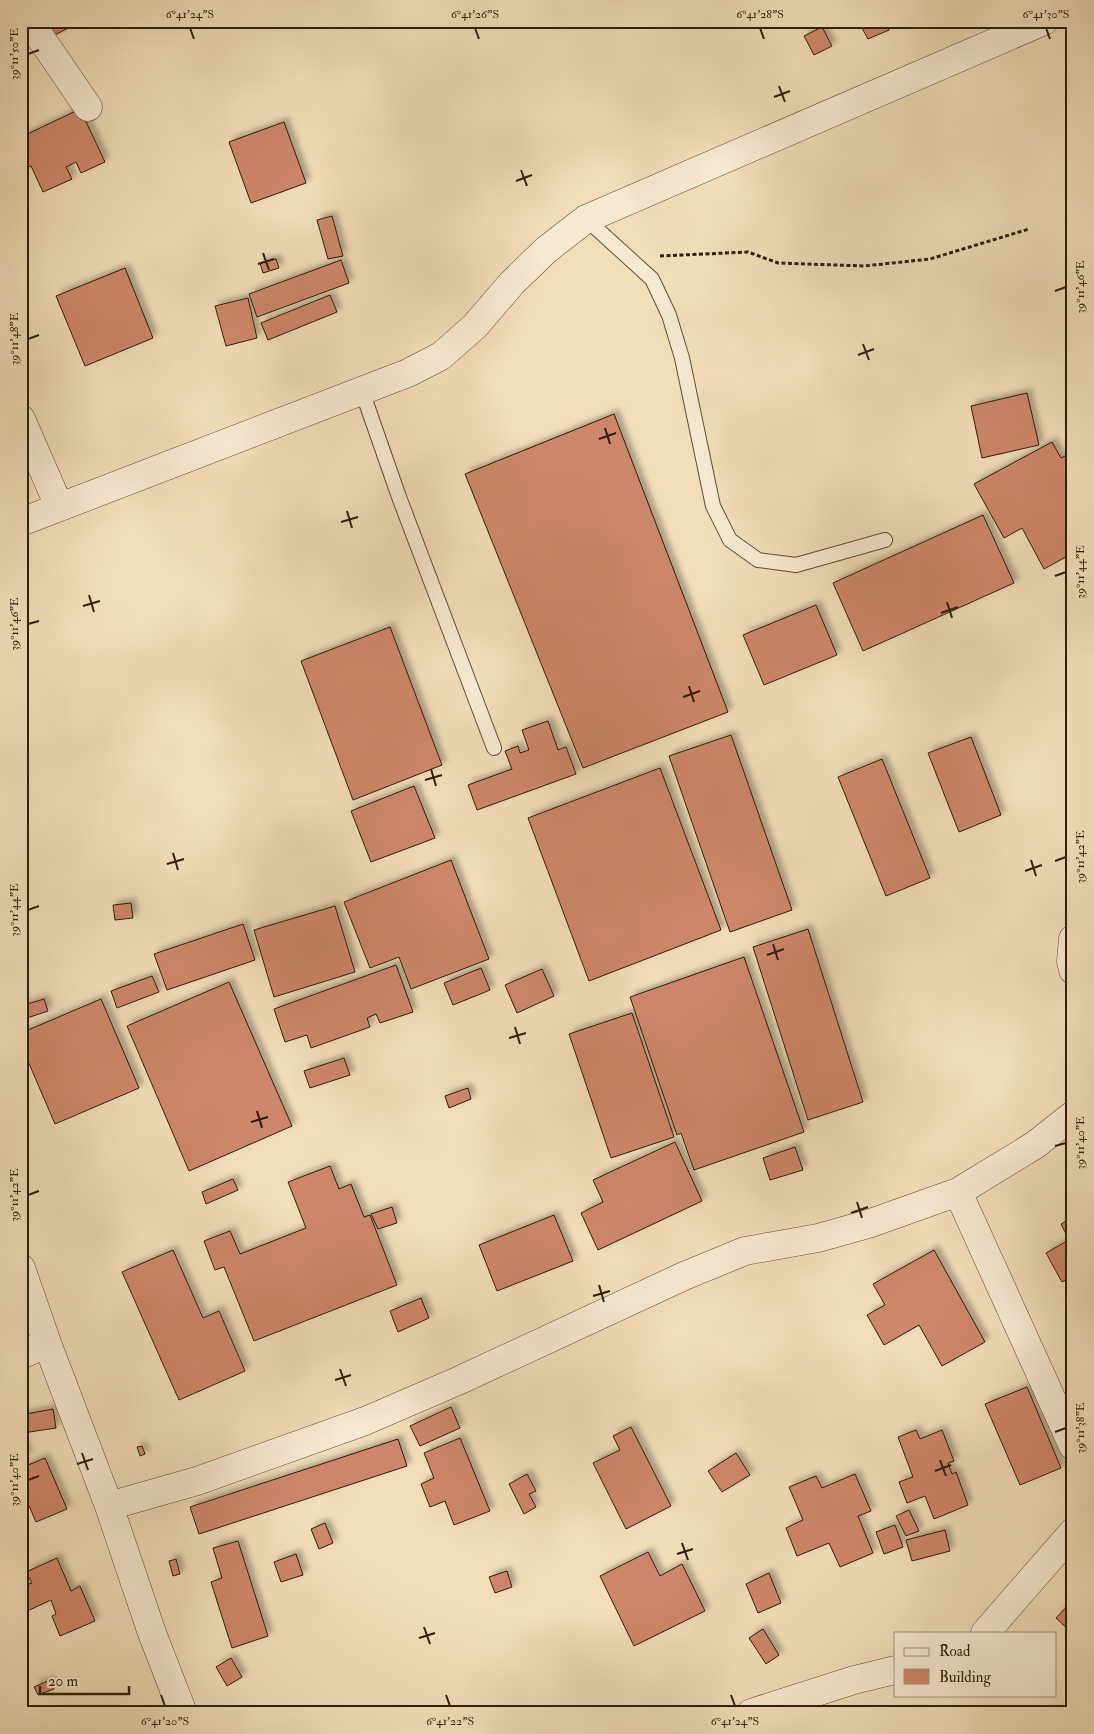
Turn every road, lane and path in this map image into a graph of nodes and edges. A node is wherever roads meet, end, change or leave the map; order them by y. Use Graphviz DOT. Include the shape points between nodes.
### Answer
graph roads {
  1 [pos="24,21"];
  2 [pos="1044,21"];
  3 [pos="88,107"];
  4 [pos="586,219"];
  5 [pos="1029,229"];
  6 [pos="629,258"];
  7 [pos="362,391"];
  8 [pos="21,418"];
  9 [pos="59,506"];
  10 [pos="21,522"];
  11 [pos="885,540"];
  12 [pos="494,748"];
  13 [pos="1073,939"];
  14 [pos="1073,970"];
  15 [pos="1073,1115"];
  16 [pos="958,1192"];
  17 [pos="21,1268"];
  18 [pos="47,1343"];
  19 [pos="21,1355"];
  20 [pos="1073,1446"];
  21 [pos="109,1506"];
  22 [pos="1073,1532"];
  23 [pos="985,1632"];
  24 [pos="894,1670"];
  25 [pos="183,1713"];
  26 [pos="751,1713"];
  1 -- 3 [label="street" via="38,34"];
  2 -- 4 [label="street"];
  4 -- 6 [label="lane"];
  4 -- 7 [label="street" via="546,250 475,326 441,356"];
  5 -- 6 [label="path" via="930,259 864,266 778,263 748,252"];
  6 -- 11 [label="lane" via="652,279 669,315 682,358 713,506 730,540 758,560 796,565"];
  7 -- 9 [label="street"];
  7 -- 12 [label="lane"];
  8 -- 9 [label="street"];
  9 -- 10 [label="street"];
  13 -- 14 [label="street"];
  15 -- 16 [label="street" via="1036,1145"];
  16 -- 20 [label="street"];
  16 -- 21 [label="street" via="826,1236 745,1252 684,1276 365,1421 197,1481"];
  17 -- 18 [label="street"];
  18 -- 19 [label="street"];
  18 -- 21 [label="street"];
  21 -- 25 [label="street"];
  22 -- 23 [label="street"];
  24 -- 26 [label="street"];
}
